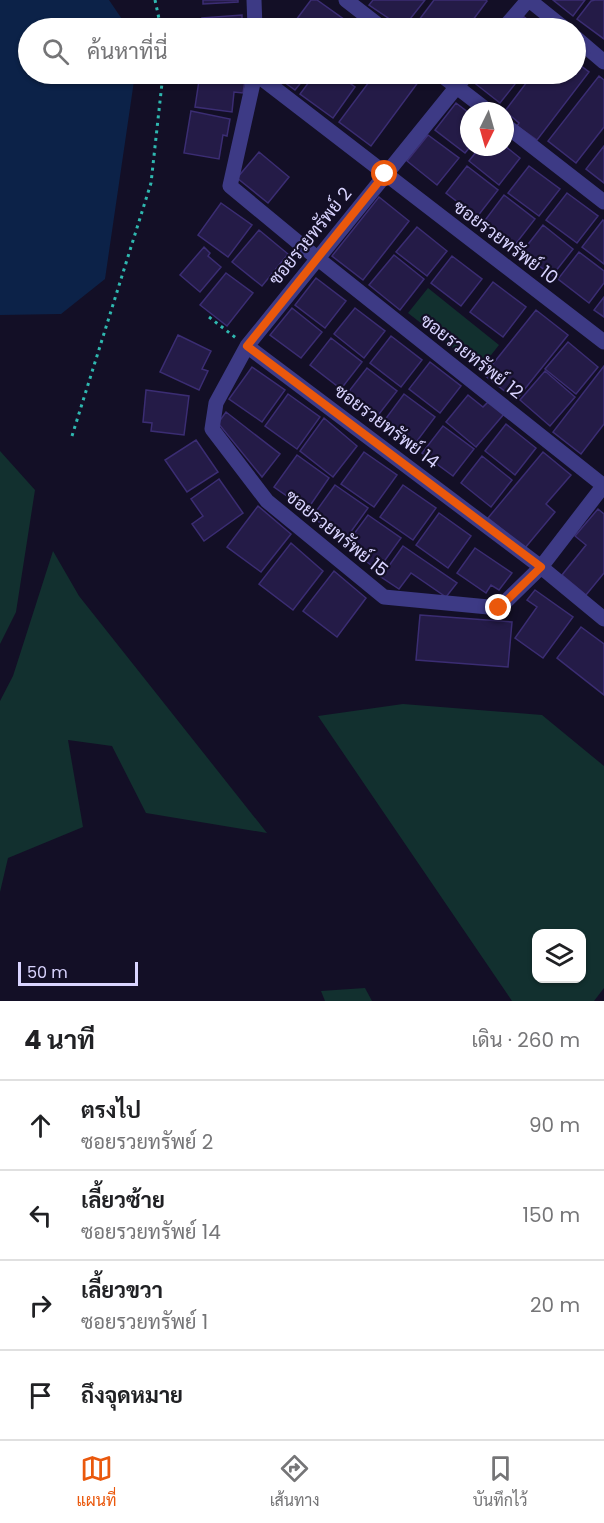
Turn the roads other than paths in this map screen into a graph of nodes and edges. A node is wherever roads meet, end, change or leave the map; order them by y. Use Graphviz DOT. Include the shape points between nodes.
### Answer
graph roads {
  1 [pos="254,0"];
  2 [pos="345,0"];
  3 [pos="529,0"];
  4 [pos="255,18"];
  5 [pos="369,18"];
  6 [pos="513,18"];
  7 [pos="552,18"];
  8 [pos="586,47"];
  9 [pos="604,62"];
  10 [pos="253,84"];
  11 [pos="268,84"];
  12 [pos="453,84"];
  13 [pos="456,86"];
  14 [pos="476,102"];
  15 [pos="514,131"];
  16 [pos="385,174"];
  17 [pos="604,202"];
  18 [pos="317,258"];
  19 [pos="604,342"];
  20 [pos="247,346"];
  21 [pos="216,403"];
  22 [pos="604,485"];
  23 [pos="541,567"];
  24 [pos="604,619"];
  1 -- 4 [label="street"];
  2 -- 5 [label="street"];
  3 -- 6 [label="street"];
  3 -- 7 [label="street"];
  8 -- 9 [label="street"];
  10 -- 18 [label="street, ซอยรวยทรัพย์ 12" via="230,186"];
  11 -- 16 [label="street, ซอยรวยทรัพย์ 10"];
  12 -- 13 [label="street"];
  13 -- 14 [label="street"];
  13 -- 16 [label="street, ซอยรวยทรัพย์ 2"];
  15 -- 17 [label="street"];
  16 -- 18 [label="street, ซอยรวยทรัพย์ 2"];
  16 -- 19 [label="street, ซอยรวยทรัพย์ 10"];
  18 -- 20 [label="street, ซอยรวยทรัพย์ 2"];
  18 -- 22 [label="street, ซอยรวยทรัพย์ 12"];
  20 -- 21 [label="street, ซอยรวยทรัพย์ 2"];
  20 -- 23 [label="street, ซอยรวยทรัพย์ 14"];
  21 -- 23 [label="street, ซอยรวยทรัพย์ 15" via="212,429 267,501 384,597 499,608"];
  22 -- 23 [label="street"];
  23 -- 24 [label="street, ซอยรวยทรัพย์ 14"];
}
